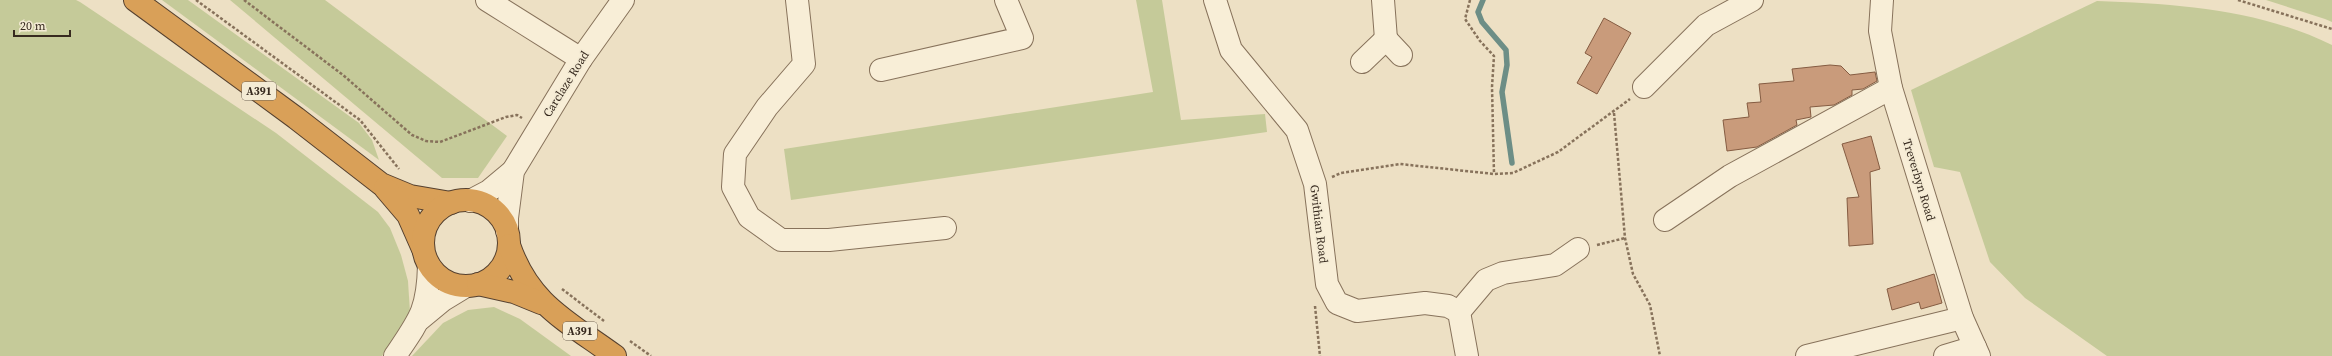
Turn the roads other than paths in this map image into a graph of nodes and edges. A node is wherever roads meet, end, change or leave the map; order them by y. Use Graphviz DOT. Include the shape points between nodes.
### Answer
graph roads {
  1 [pos="135,0"];
  2 [pos="487,0"];
  3 [pos="624,0"];
  4 [pos="797,0"];
  5 [pos="1006,0"];
  6 [pos="1215,0"];
  7 [pos="1383,0"];
  8 [pos="1752,0"];
  9 [pos="1882,0"];
  10 [pos="1386,39"];
  11 [pos="1401,55"];
  12 [pos="581,59"];
  13 [pos="1362,62"];
  14 [pos="881,70"];
  15 [pos="1644,87"];
  16 [pos="1891,88"];
  17 [pos="513,171"];
  18 [pos="382,184"];
  19 [pos="461,202"];
  20 [pos="1665,220"];
  21 [pos="945,228"];
  22 [pos="508,238"];
  23 [pos="1578,249"];
  24 [pos="426,257"];
  25 [pos="472,285"];
  26 [pos="545,306"];
  27 [pos="1459,312"];
  28 [pos="420,318"];
  29 [pos="1962,318"];
  30 [pos="1977,352"];
  31 [pos="395,356"];
  32 [pos="615,356"];
  33 [pos="1468,356"];
  34 [pos="1807,356"];
  35 [pos="1945,356"];
  1 -- 18 [label="highway, A391"];
  2 -- 12 [label="street"];
  3 -- 12 [label="street, Carclaze Road"];
  4 -- 21 [label="street" via="804,64 767,107 735,154 733,187 749,217 781,240 828,240"];
  5 -- 14 [label="street" via="1022,38"];
  6 -- 27 [label="street, Gwithian Road" via="1231,50 1297,130 1315,184 1327,284 1337,303 1357,311 1425,303 1448,306"];
  7 -- 10 [label="street"];
  8 -- 15 [label="street" via="1706,25"];
  9 -- 16 [label="street, Treverbyn Road" via="1880,31"];
  10 -- 11 [label="street"];
  10 -- 13 [label="street"];
  12 -- 17 [label="street, Carclaze Road"];
  16 -- 20 [label="street" via="1730,176"];
  16 -- 29 [label="street, Treverbyn Road"];
  17 -- 19 [label="street, Carclaze Road" via="489,191"];
  17 -- 22 [label="street, Carclaze Road" via="507,218"];
  18 -- 19 [label="highway, A391" via="410,196"];
  18 -- 24 [label="highway, A391" via="408,215"];
  19 -- 22 [label="highway" via="492,208 502,219"];
  19 -- 24 [label="highway" via="439,209 429,220 424,232"];
  22 -- 25 [label="highway" via="506,259 499,270 490,279"];
  22 -- 26 [label="highway, A391" via="517,268"];
  23 -- 27 [label="street" via="1555,265 1504,273 1486,280"];
  24 -- 25 [label="highway" via="443,280"];
  24 -- 28 [label="street" via="428,294"];
  25 -- 26 [label="highway, A391" via="523,295"];
  25 -- 28 [label="street" via="443,300"];
  26 -- 32 [label="highway, A391"];
  27 -- 33 [label="street"];
  28 -- 31 [label="street"];
  29 -- 30 [label="street, Treverbyn Road"];
  29 -- 34 [label="street"];
  30 -- 35 [label="street"];
}
